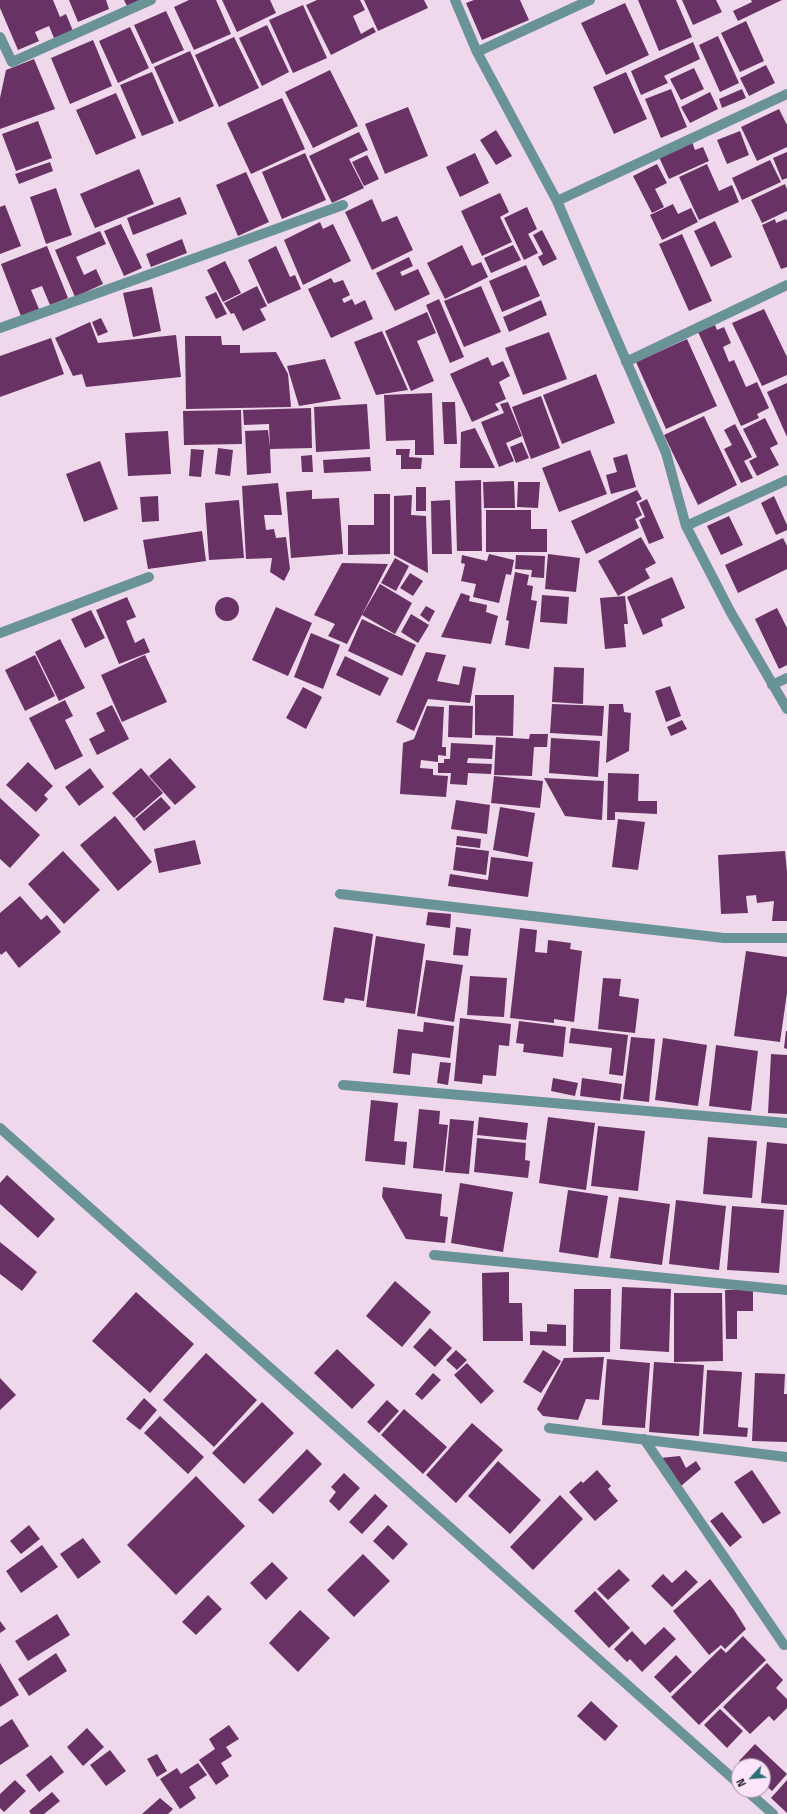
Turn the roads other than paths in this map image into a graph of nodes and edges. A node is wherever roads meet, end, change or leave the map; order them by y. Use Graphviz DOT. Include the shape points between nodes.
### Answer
graph roads {
  1 [pos="151,0"];
  2 [pos="455,0"];
  3 [pos="590,0"];
  4 [pos="0,37"];
  5 [pos="477,52"];
  6 [pos="787,94"];
  7 [pos="557,201"];
  8 [pos="343,205"];
  9 [pos="787,285"];
  10 [pos="0,328"];
  11 [pos="626,362"];
  12 [pos="787,480"];
  13 [pos="686,526"];
  14 [pos="149,577"];
  15 [pos="0,633"];
  16 [pos="787,678"];
  17 [pos="772,685"];
  18 [pos="787,709"];
  19 [pos="340,894"];
  20 [pos="787,938"];
  21 [pos="343,1084"];
  22 [pos="787,1123"];
  23 [pos="0,1128"];
  24 [pos="434,1255"];
  25 [pos="787,1290"];
  26 [pos="549,1428"];
  27 [pos="644,1439"];
  28 [pos="787,1457"];
  29 [pos="784,1645"];
  30 [pos="731,1777"];
  31 [pos="755,1798"];
  32 [pos="773,1814"];
  1 -- 4 [label="street" via="12,62"];
  2 -- 5 [label="street"];
  3 -- 5 [label="street"];
  5 -- 7 [label="street"];
  6 -- 7 [label="street"];
  7 -- 11 [label="street"];
  8 -- 10 [label="street"];
  9 -- 11 [label="street"];
  11 -- 13 [label="street" via="666,454"];
  12 -- 13 [label="street"];
  13 -- 17 [label="street"];
  14 -- 15 [label="street"];
  16 -- 17 [label="street"];
  17 -- 18 [label="street"];
  19 -- 20 [label="street" via="724,938"];
  21 -- 22 [label="street"];
  23 -- 30 [label="street"];
  24 -- 25 [label="street"];
  26 -- 27 [label="street"];
  27 -- 28 [label="street"];
  27 -- 29 [label="street"];
  31 -- 32 [label="street"];
}
